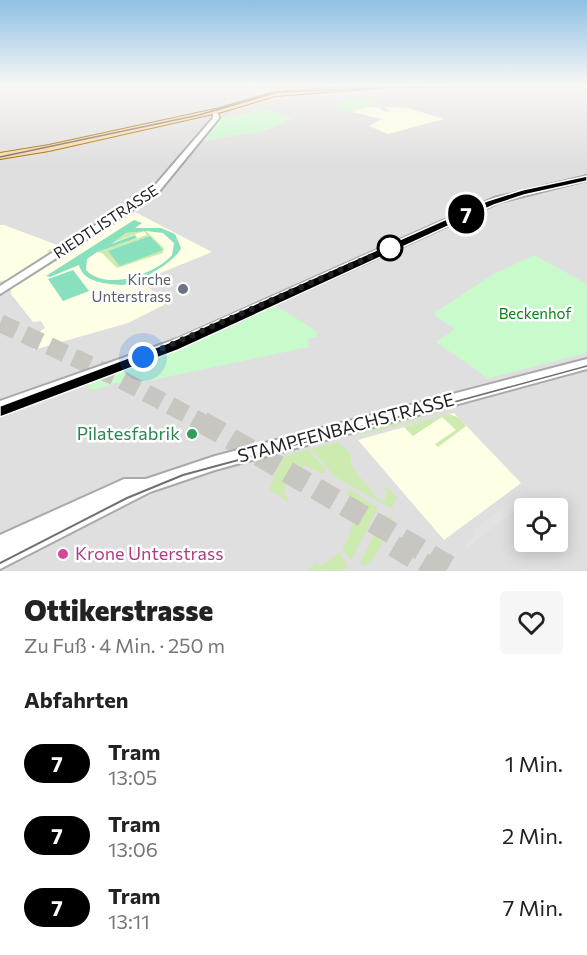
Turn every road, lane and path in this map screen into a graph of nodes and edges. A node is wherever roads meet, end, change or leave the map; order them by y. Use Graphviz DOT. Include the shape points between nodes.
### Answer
graph roads {
  1 [pos="215,111"];
  2 [pos="212,112"];
  3 [pos="2,156"];
  4 [pos="587,178"];
  5 [pos="0,291"];
  6 [pos="587,364"];
  7 [pos="0,407"];
  8 [pos="146,486"];
  9 [pos="0,544"];
  10 [pos="0,560"];
  1 -- 5 [label="street, RIEDTLISTRASSE" via="216,118 161,187"];
  2 -- 3 [label="main road"];
  4 -- 7 [label="street" via="497,200 181,342"];
  6 -- 8 [label="street, STAMPFENBACHSTRASSE" via="215,463"];
  8 -- 9 [label="street, STAMPFENBACHSTRASSE" via="124,486"];
  8 -- 10 [label="street"];
}
